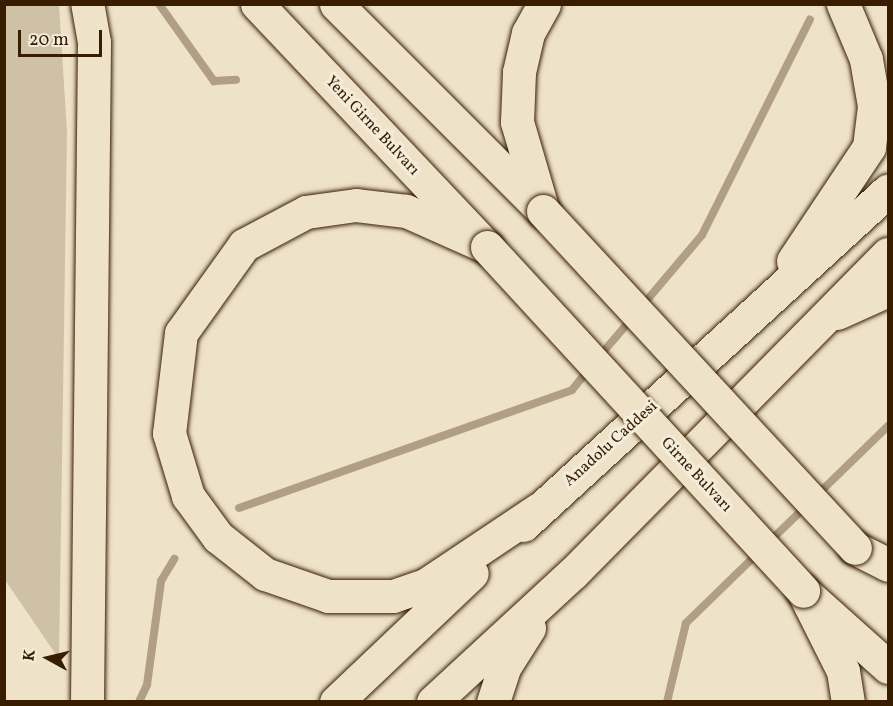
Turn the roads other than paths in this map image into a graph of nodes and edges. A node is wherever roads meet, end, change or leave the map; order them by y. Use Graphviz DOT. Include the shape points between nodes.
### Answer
graph roads {
  1 [pos="87,4"];
  2 [pos="257,4"];
  3 [pos="336,4"];
  4 [pos="544,4"];
  5 [pos="843,4"];
  6 [pos="888,190"];
  7 [pos="543,210"];
  8 [pos="487,248"];
  9 [pos="888,254"];
  10 [pos="782,289"];
  11 [pos="888,290"];
  12 [pos="816,322"];
  13 [pos="540,510"];
  14 [pos="855,548"];
  15 [pos="888,565"];
  16 [pos="573,573"];
  17 [pos="888,581"];
  18 [pos="803,591"];
  19 [pos="888,667"];
  20 [pos="87,702"];
  21 [pos="336,702"];
  22 [pos="432,702"];
  23 [pos="493,702"];
  24 [pos="848,702"];
  1 -- 20 [label="main road" via="94,77"];
  2 -- 8 [label="main road, Yeni Girne Bulvarı"];
  3 -- 7 [label="main road"];
  4 -- 7 [label="main road" via="528,33 519,72 517,122"];
  5 -- 10 [label="main road" via="866,59 874,106 869,147 798,250"];
  6 -- 10 [label="main road, Anadolu Caddesi"];
  7 -- 14 [label="main road, bridge"];
  8 -- 13 [label="main road" via="406,211 356,205 306,212 244,245 181,333 169,433 188,496 218,537 265,574 328,596 393,596 427,584"];
  8 -- 18 [label="main road, Girne Bulvarı, bridge"];
  9 -- 12 [label="main road"];
  10 -- 13 [label="main road, Anadolu Caddesi"];
  11 -- 12 [label="main road"];
  12 -- 16 [label="main road"];
  13 -- 21 [label="main road, Anadolu Caddesi"];
  14 -- 15 [label="main road"];
  14 -- 17 [label="main road"];
  16 -- 22 [label="main road"];
  16 -- 23 [label="main road" via="505,666"];
  18 -- 19 [label="main road, Girne Bulvarı"];
  18 -- 24 [label="main road" via="843,670"];
}
